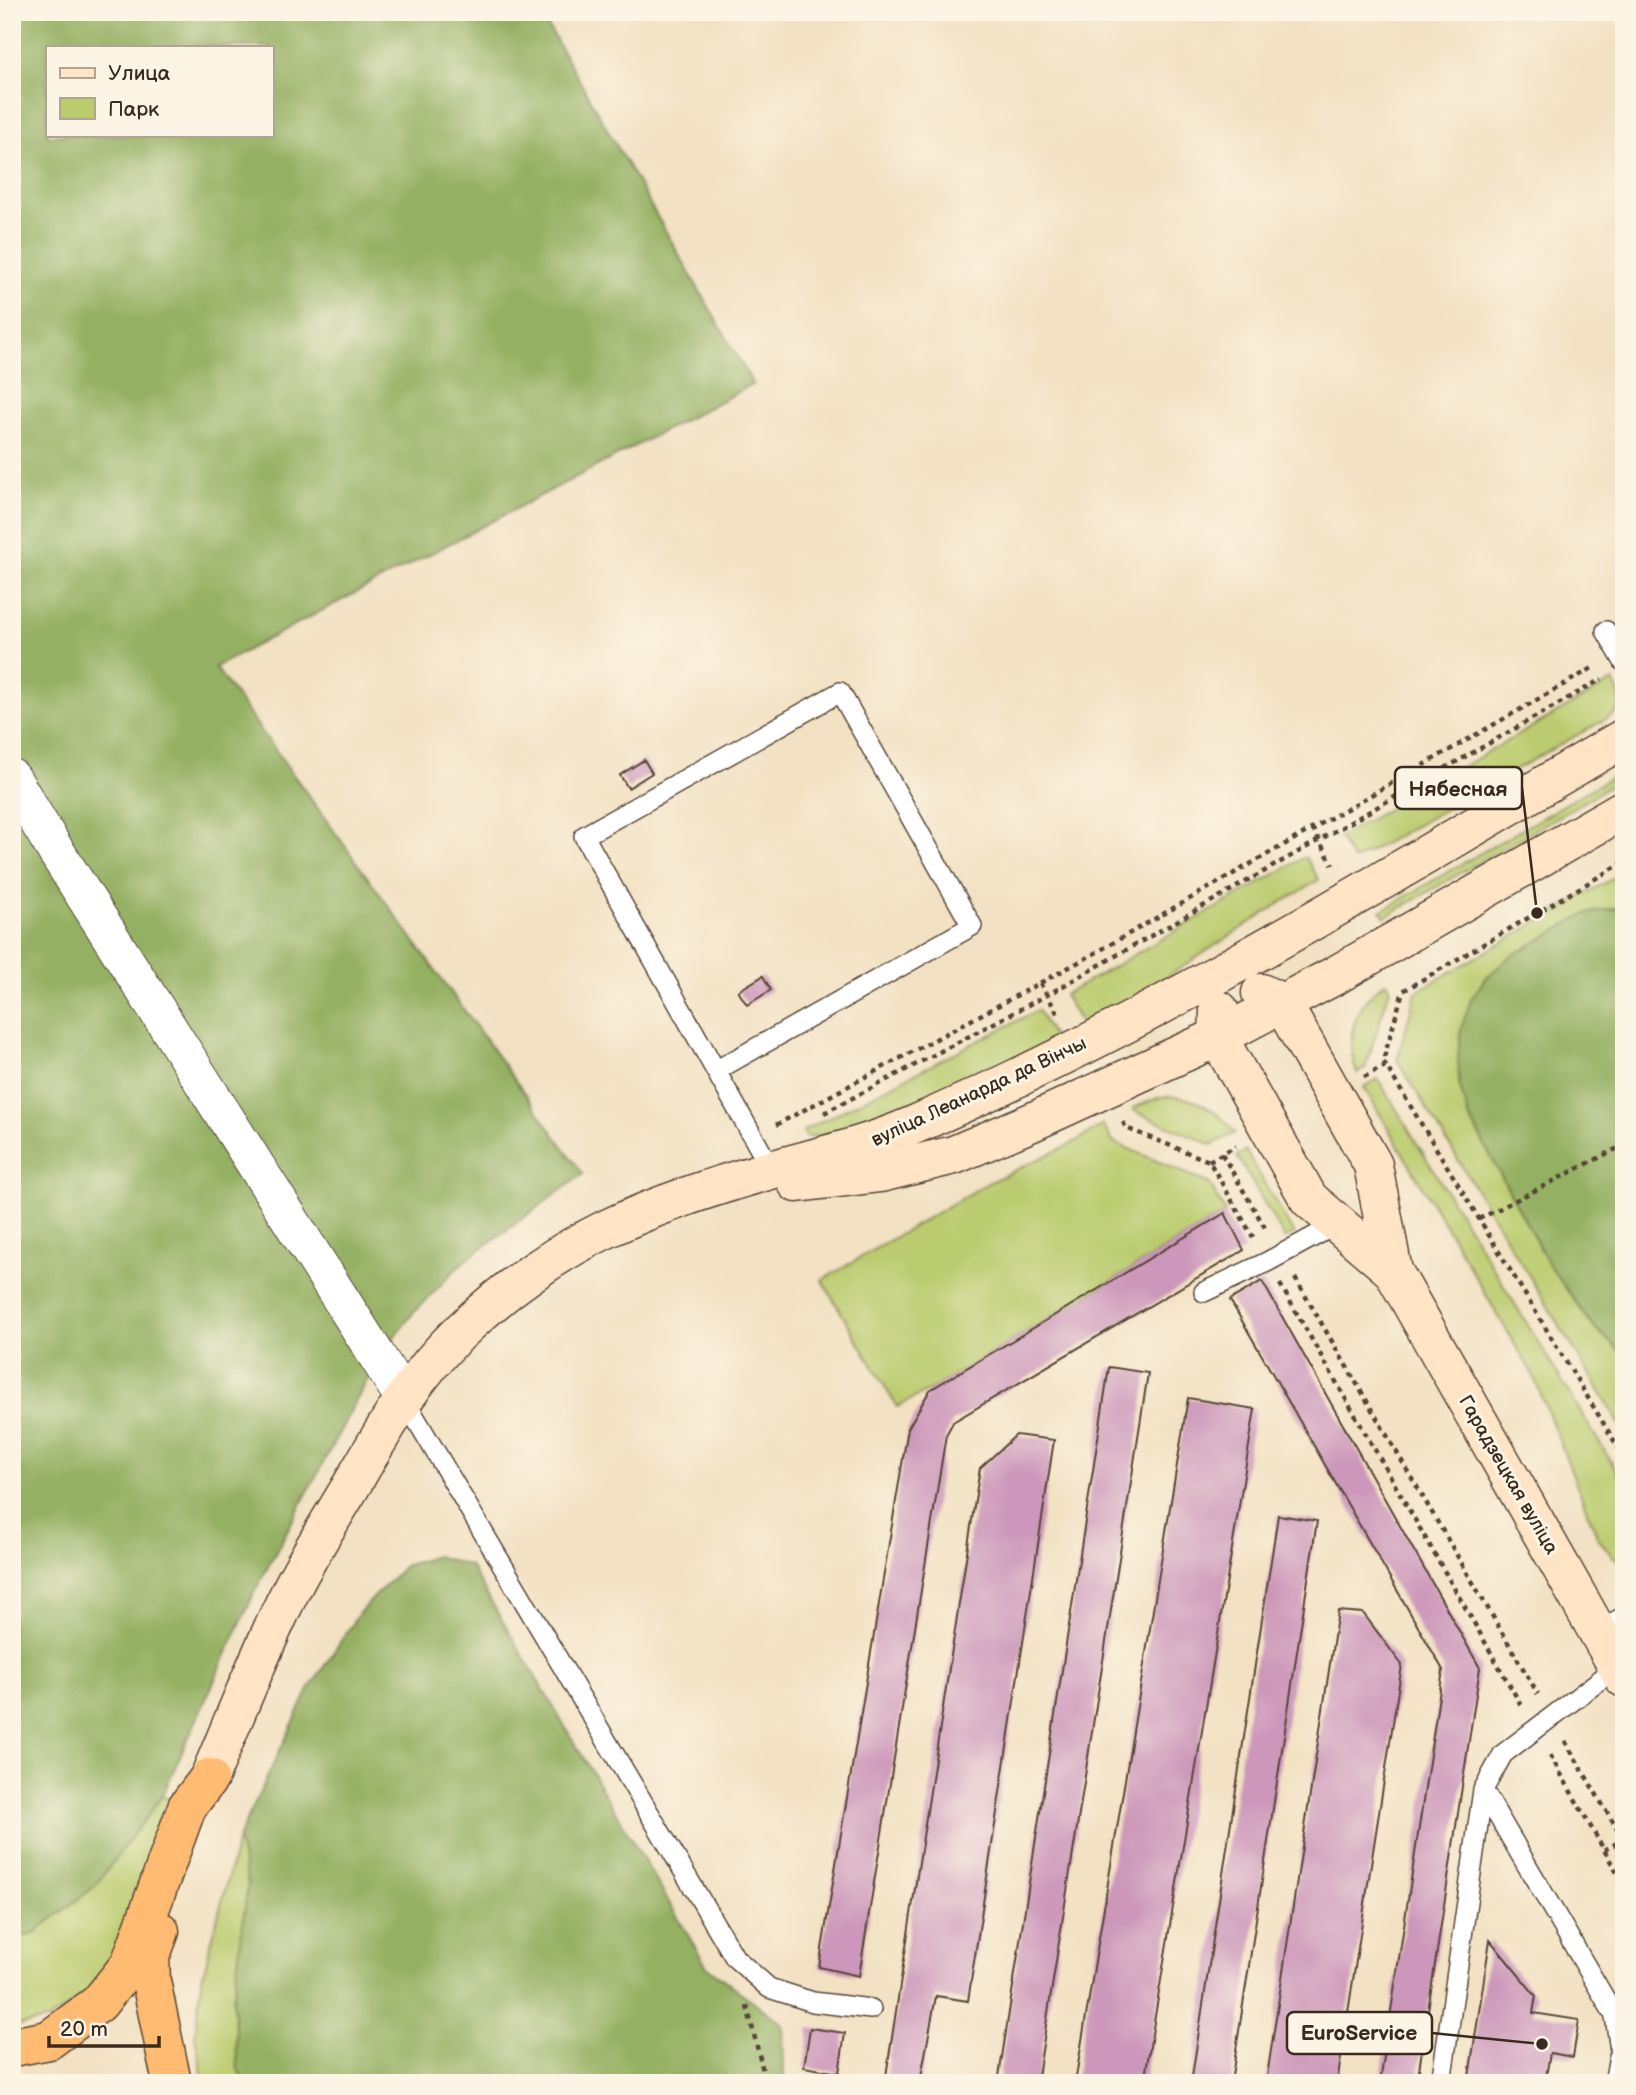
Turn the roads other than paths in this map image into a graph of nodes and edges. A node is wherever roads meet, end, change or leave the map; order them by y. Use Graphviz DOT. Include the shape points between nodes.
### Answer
graph roads {
  1 [pos="1606,631"];
  2 [pos="1618,663"];
  3 [pos="1624,737"];
  4 [pos="12,778"];
  5 [pos="1624,809"];
  6 [pos="1221,974"];
  7 [pos="1282,1003"];
  8 [pos="1218,1037"];
  9 [pos="717,1070"];
  10 [pos="776,1178"];
  11 [pos="1337,1224"];
  12 [pos="1393,1272"];
  13 [pos="1204,1292"];
  14 [pos="402,1397"];
  15 [pos="1611,1624"];
  16 [pos="1622,1669"];
  17 [pos="209,1778"];
  18 [pos="1483,1790"];
  19 [pos="871,2009"];
  20 [pos="12,2047"];
  21 [pos="172,2083"];
  22 [pos="1441,2083"];
  23 [pos="1614,2083"];
  1 -- 2 [label="lane"];
  3 -- 6 [label="main road, вуліца Леанарда да Вінчы"];
  4 -- 14 [label="street"];
  5 -- 7 [label="main road, вуліца Леанарда да Вінчы" via="1381,951"];
  6 -- 7 [label="main road"];
  6 -- 8 [label="main road"];
  6 -- 10 [label="main road, вуліца Леанарда да Вінчы" via="912,1126"];
  7 -- 8 [label="main road, вуліца Леанарда да Вінчы"];
  7 -- 12 [label="main road, Гарадзецкая вуліца" via="1373,1165"];
  8 -- 10 [label="main road, вуліца Леанарда да Вінчы" via="954,1155 880,1173"];
  8 -- 11 [label="main road, Гарадзецкая вуліца" via="1309,1199"];
  9 -- 9 [label="lane" via="584,836 840,692 972,926"];
  9 -- 10 [label="lane"];
  10 -- 14 [label="main road, вуліца Леанарда да Вінчы" via="649,1209 548,1260 458,1333"];
  11 -- 12 [label="main road, Гарадзецкая вуліца"];
  11 -- 13 [label="lane"];
  12 -- 15 [label="main road, Гарадзецкая вуліца"];
  14 -- 17 [label="main road, вуліца Леанарда да Вінчы" via="279,1614"];
  14 -- 19 [label="lane" via="735,1958 769,1988 813,2003"];
  15 -- 16 [label="main road, Гарадзецкая вуліца"];
  16 -- 18 [label="lane" via="1503,1754"];
  17 -- 20 [label="highway" via="187,1807 130,1964 99,2003 49,2040"];
  17 -- 21 [label="highway" via="203,1816 150,1958"];
  18 -- 22 [label="lane"];
  18 -- 23 [label="lane" via="1615,2016 1619,2051"];
}
